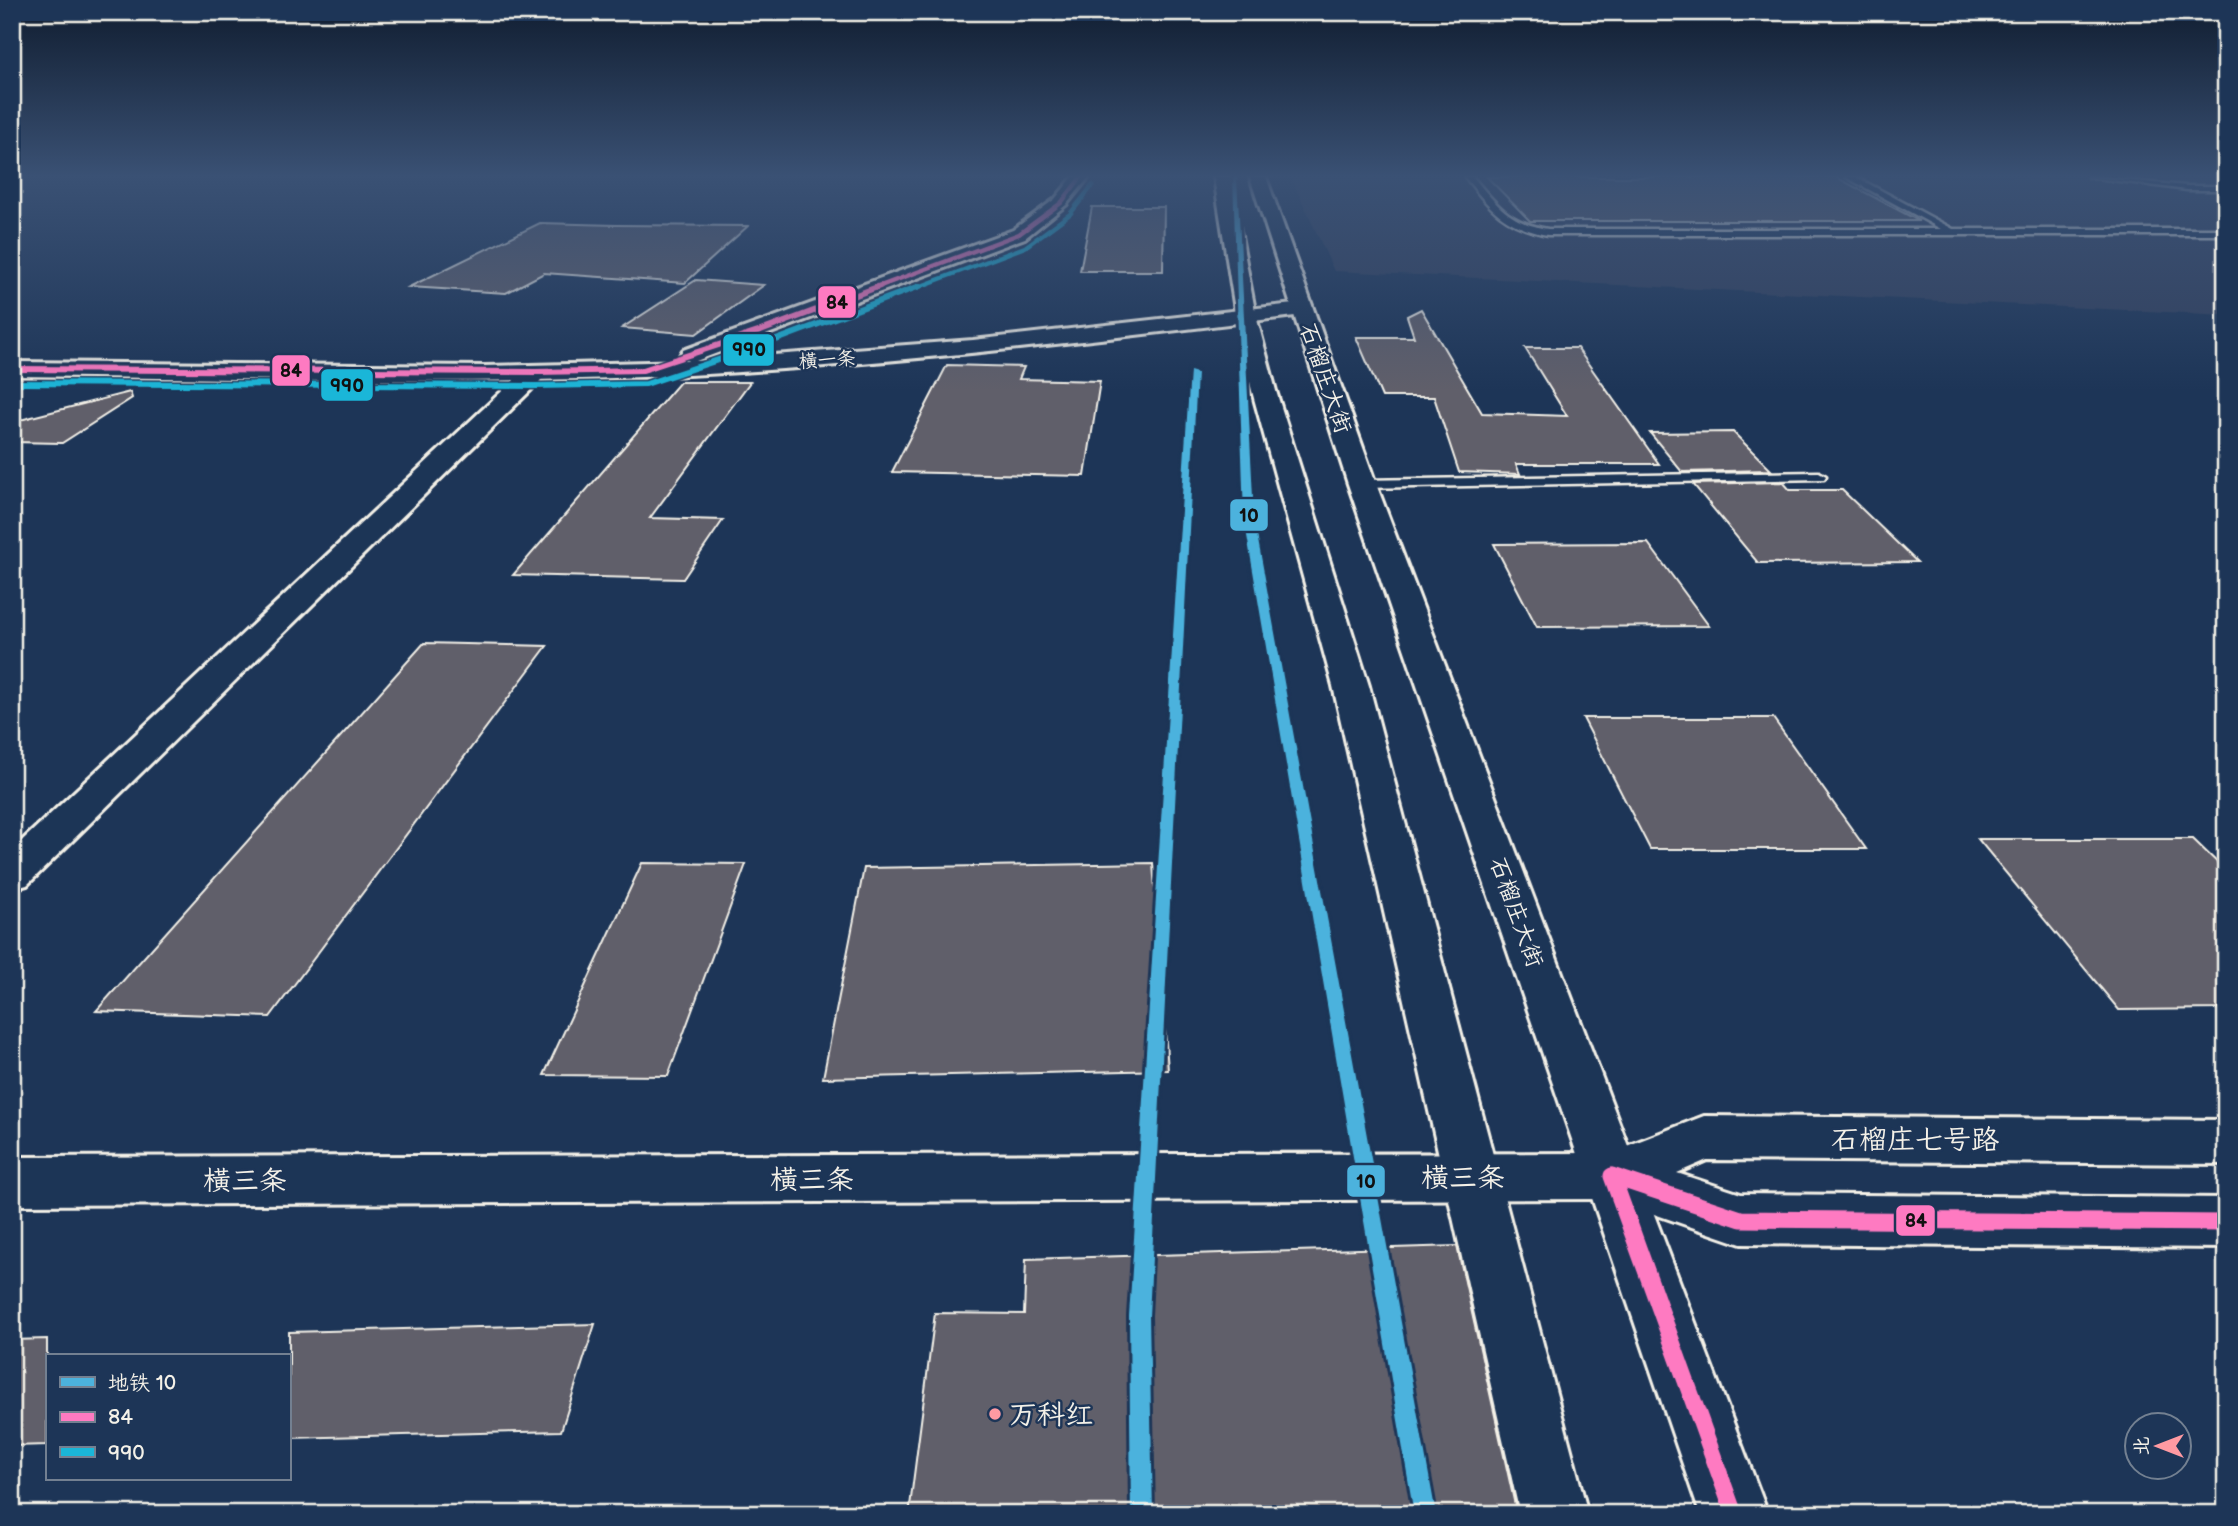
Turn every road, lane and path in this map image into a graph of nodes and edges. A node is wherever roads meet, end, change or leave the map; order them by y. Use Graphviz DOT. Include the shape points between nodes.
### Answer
graph roads {
  1 [pos="981,248"];
  2 [pos="1234,248"];
  3 [pos="1282,248"];
  4 [pos="1303,309"];
  5 [pos="1246,316"];
  6 [pos="12,369"];
  7 [pos="643,370"];
  8 [pos="536,372"];
  9 [pos="1819,476"];
  10 [pos="1362,484"];
  11 [pos="12,875"];
  12 [pos="2226,1142"];
  13 [pos="1471,1177"];
  14 [pos="1612,1177"];
  15 [pos="12,1181"];
  16 [pos="2226,1223"];
  17 [pos="1555,1514"];
  18 [pos="1734,1514"];
  1 -- 7 [label="main road"];
  2 -- 5 [label="main road"];
  3 -- 4 [label="main road, 石榴庄大街"];
  4 -- 5 [label="main road, 横一条"];
  4 -- 10 [label="main road, 石榴庄大街"];
  5 -- 7 [label="main road, 横一条" via="972,348"];
  5 -- 13 [label="main road" via="1351,686"];
  6 -- 8 [label="main road, 横一条"];
  7 -- 8 [label="main road, 横一条"];
  8 -- 11 [label="main road"];
  9 -- 10 [label="lane"];
  10 -- 14 [label="main road, 石榴庄大街"];
  12 -- 14 [label="main road, 石榴庄七号路" via="1704,1138"];
  13 -- 14 [label="main road, 横三条"];
  13 -- 15 [label="main road, 横三条"];
  13 -- 17 [label="main road"];
  14 -- 16 [label="main road" via="1741,1219"];
  14 -- 18 [label="main road, 石榴庄大街"];
}
